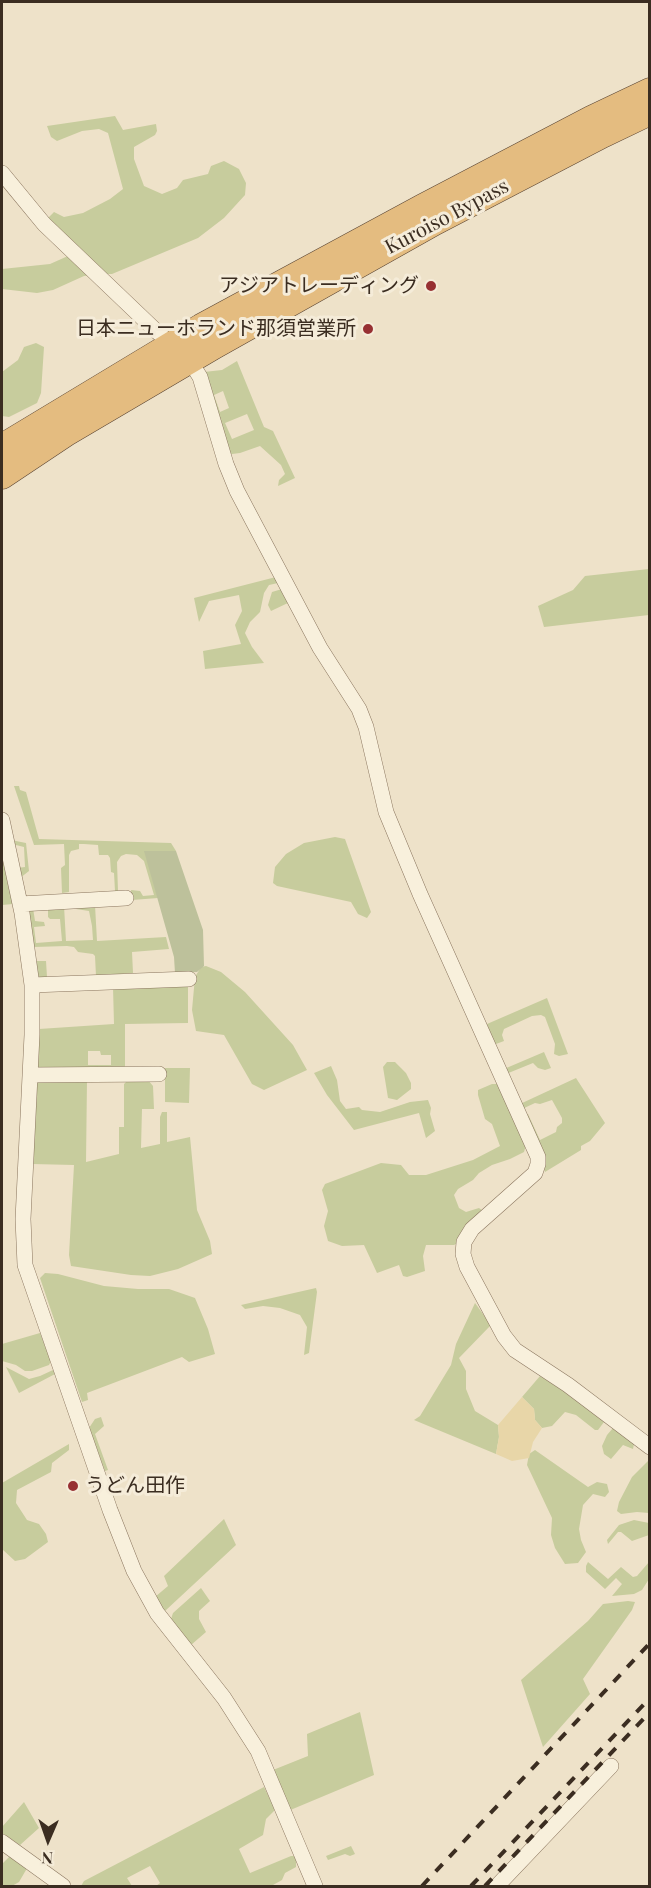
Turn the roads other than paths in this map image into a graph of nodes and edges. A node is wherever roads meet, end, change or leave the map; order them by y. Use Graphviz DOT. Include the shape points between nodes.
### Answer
graph roads {
  1 [pos="650,91"];
  2 [pos="650,112"];
  3 [pos="2,173"];
  4 [pos="180,353"];
  5 [pos="2,447"];
  6 [pos="2,476"];
  7 [pos="2,820"];
  8 [pos="126,898"];
  9 [pos="20,904"];
  10 [pos="189,979"];
  11 [pos="32,985"];
  12 [pos="159,1074"];
  13 [pos="30,1075"];
  14 [pos="650,1447"];
  15 [pos="611,1766"];
  16 [pos="2,1842"];
  17 [pos="63,1887"];
  18 [pos="315,1887"];
  19 [pos="497,1887"];
  1 -- 4 [label="highway, Kuroiso Bypass" via="201,327"];
  2 -- 4 [label="highway, Kuroiso Bypass" via="435,222 214,346"];
  3 -- 4 [label="street" via="44,224"];
  4 -- 5 [label="highway, Kuroiso Bypass"];
  4 -- 6 [label="highway, Kuroiso Bypass"];
  4 -- 14 [label="street" via="200,377 237,491 320,648 359,709 386,812 538,1157 535,1173 472,1229 464,1242 467,1267 515,1350"];
  7 -- 9 [label="street"];
  8 -- 9 [label="street"];
  9 -- 11 [label="street"];
  10 -- 11 [label="street"];
  11 -- 13 [label="street"];
  12 -- 13 [label="street"];
  13 -- 18 [label="street" via="23,1219 25,1265 110,1510 134,1571 158,1613 224,1698 258,1751"];
  15 -- 19 [label="street"];
  16 -- 17 [label="street"];
}
